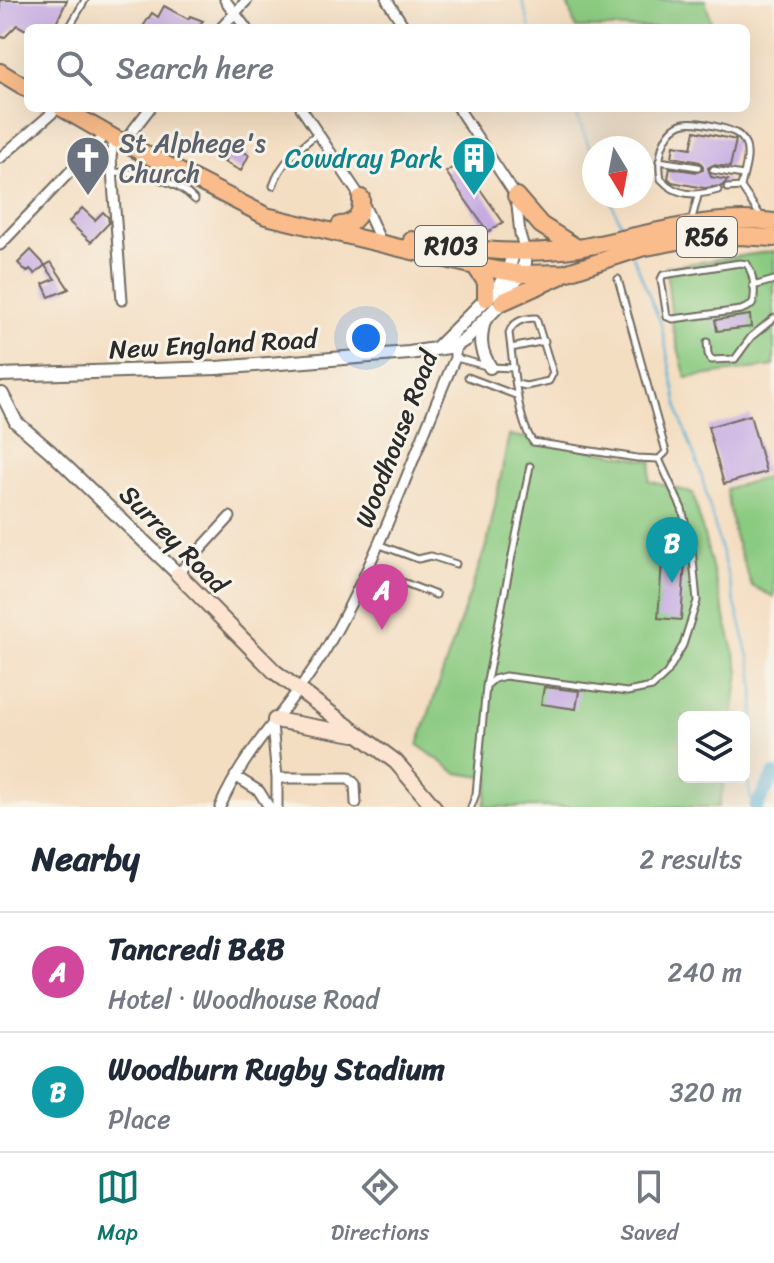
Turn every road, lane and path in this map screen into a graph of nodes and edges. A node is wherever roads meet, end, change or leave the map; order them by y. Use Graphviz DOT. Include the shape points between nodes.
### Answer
graph roads {
  1 [pos="85,0"];
  2 [pos="225,0"];
  3 [pos="247,0"];
  4 [pos="387,0"];
  5 [pos="235,13"];
  6 [pos="71,24"];
  7 [pos="225,24"];
  8 [pos="243,24"];
  9 [pos="402,24"];
  10 [pos="0,63"];
  11 [pos="10,79"];
  12 [pos="55,112"];
  13 [pos="68,112"];
  14 [pos="87,112"];
  15 [pos="145,112"];
  16 [pos="304,112"];
  17 [pos="461,112"];
  18 [pos="318,133"];
  19 [pos="117,135"];
  20 [pos="0,158"];
  21 [pos="659,161"];
  22 [pos="698,167"];
  23 [pos="713,170"];
  24 [pos="112,172"];
  25 [pos="743,175"];
  26 [pos="273,186"];
  27 [pos="741,187"];
  28 [pos="727,188"];
  29 [pos="718,190"];
  30 [pos="516,196"];
  31 [pos="698,196"];
  32 [pos="361,198"];
  33 [pos="195,200"];
  34 [pos="770,222"];
  35 [pos="340,225"];
  36 [pos="690,225"];
  37 [pos="380,238"];
  38 [pos="774,238"];
  39 [pos="639,242"];
  40 [pos="0,245"];
  41 [pos="618,247"];
  42 [pos="577,248"];
  43 [pos="519,257"];
  44 [pos="475,266"];
  45 [pos="558,273"];
  46 [pos="618,279"];
  47 [pos="774,280"];
  48 [pos="753,286"];
  49 [pos="122,300"];
  50 [pos="494,300"];
  51 [pos="774,318"];
  52 [pos="484,321"];
  53 [pos="455,330"];
  54 [pos="545,341"];
  55 [pos="707,342"];
  56 [pos="511,348"];
  57 [pos="436,349"];
  58 [pos="455,352"];
  59 [pos="490,367"];
  60 [pos="514,368"];
  61 [pos="0,375"];
  62 [pos="39,375"];
  63 [pos="468,377"];
  64 [pos="517,384"];
  65 [pos="1,392"];
  66 [pos="519,397"];
  67 [pos="0,415"];
  68 [pos="16,422"];
  69 [pos="659,459"];
  70 [pos="530,466"];
  71 [pos="230,517"];
  72 [pos="379,545"];
  73 [pos="456,564"];
  74 [pos="369,569"];
  75 [pos="178,574"];
  76 [pos="436,595"];
  77 [pos="486,686"];
  78 [pos="298,690"];
  79 [pos="274,722"];
  80 [pos="358,734"];
  81 [pos="235,776"];
  82 [pos="277,781"];
  83 [pos="259,791"];
  84 [pos="356,803"];
  85 [pos="220,807"];
  86 [pos="269,807"];
  87 [pos="277,807"];
  88 [pos="434,807"];
  89 [pos="471,807"];
  1 -- 6 [label="lane"];
  2 -- 5 [label="street"];
  3 -- 5 [label="street"];
  4 -- 9 [label="street"];
  5 -- 7 [label="street"];
  5 -- 8 [label="street"];
  10 -- 11 [label="main road"];
  12 -- 20 [label="street"];
  13 -- 19 [label="main road, R103"];
  14 -- 19 [label="main road, R103"];
  15 -- 19 [label="street"];
  16 -- 18 [label="street"];
  17 -- 30 [label="street"];
  18 -- 26 [label="lane" via="293,152"];
  18 -- 32 [label="street"];
  19 -- 24 [label="street"];
  19 -- 35 [label="main road, R103" via="270,206"];
  19 -- 37 [label="main road, R103" via="266,216"];
  19 -- 40 [label="street"];
  21 -- 22 [label="lane"];
  21 -- 25 [label="lane" via="673,127 701,123 743,140"];
  21 -- 31 [label="lane" via="664,183"];
  23 -- 25 [label="lane"];
  24 -- 33 [label="lane" via="158,178"];
  24 -- 49 [label="street"];
  25 -- 27 [label="lane"];
  27 -- 28 [label="lane"];
  27 -- 34 [label="lane"];
  29 -- 31 [label="lane"];
  30 -- 42 [label="main road" via="541,225"];
  30 -- 43 [label="street"];
  31 -- 36 [label="lane"];
  32 -- 35 [label="main road" via="356,218"];
  32 -- 37 [label="street"];
  34 -- 36 [label="main road, R56"];
  35 -- 37 [label="main road, R103"];
  36 -- 39 [label="main road, R56"];
  37 -- 43 [label="main road, R103"];
  37 -- 44 [label="main road, R103"];
  38 -- 39 [label="main road, R56"];
  39 -- 41 [label="main road, R56"];
  41 -- 42 [label="main road, R56"];
  41 -- 45 [label="main road, R56"];
  42 -- 43 [label="main road, R56"];
  43 -- 44 [label="main road, R103"];
  43 -- 45 [label="main road, R56"];
  43 -- 50 [label="street"];
  44 -- 50 [label="main road"];
  45 -- 50 [label="main road"];
  46 -- 69 [label="lane" via="666,452"];
  47 -- 48 [label="lane"];
  48 -- 48 [label="lane" via="749,308 673,319 666,315 661,278 740,263 749,265"];
  50 -- 52 [label="street"];
  50 -- 53 [label="street"];
  51 -- 55 [label="lane" via="735,359 711,360"];
  52 -- 58 [label="street"];
  52 -- 59 [label="street" via="480,343"];
  53 -- 57 [label="street"];
  53 -- 58 [label="street, Woodhouse Road"];
  54 -- 56 [label="lane"];
  54 -- 56 [label="lane" via="536,318 520,320 511,328"];
  54 -- 64 [label="lane" via="551,379"];
  56 -- 60 [label="lane"];
  57 -- 58 [label="street, New England Road"];
  57 -- 62 [label="street, New England Road" via="217,368"];
  58 -- 59 [label="lane"];
  58 -- 72 [label="street, Woodhouse Road"];
  59 -- 60 [label="lane"];
  60 -- 64 [label="lane"];
  61 -- 62 [label="street, New England Road"];
  62 -- 65 [label="street, New England Road" via="14,381"];
  63 -- 66 [label="lane"];
  64 -- 66 [label="lane"];
  65 -- 68 [label="street, Surrey Road"];
  66 -- 69 [label="lane" via="533,442"];
  67 -- 68 [label="street, Surrey Road"];
  68 -- 75 [label="street, Surrey Road"];
  69 -- 77 [label="lane" via="682,509 697,601 667,673 652,687 627,692 505,676"];
  70 -- 77 [label="lane"];
  71 -- 75 [label="street"];
  72 -- 73 [label="lane" via="418,559 431,556"];
  72 -- 74 [label="street, Woodhouse Road"];
  74 -- 76 [label="lane"];
  74 -- 78 [label="street, Woodhouse Road"];
  75 -- 78 [label="main road, Surrey Road"];
  77 -- 89 [label="lane"];
  78 -- 79 [label="street, Woodhouse Road"];
  78 -- 80 [label="main road, Surrey Road"];
  79 -- 80 [label="main road"];
  79 -- 81 [label="street, Woodhouse Road"];
  79 -- 82 [label="street"];
  80 -- 88 [label="main road, Surrey Road" via="396,762"];
  81 -- 83 [label="street"];
  81 -- 85 [label="street, Woodhouse Road"];
  82 -- 83 [label="street"];
  82 -- 84 [label="street" via="349,778 355,784"];
  82 -- 87 [label="street"];
  83 -- 86 [label="street"];
}
